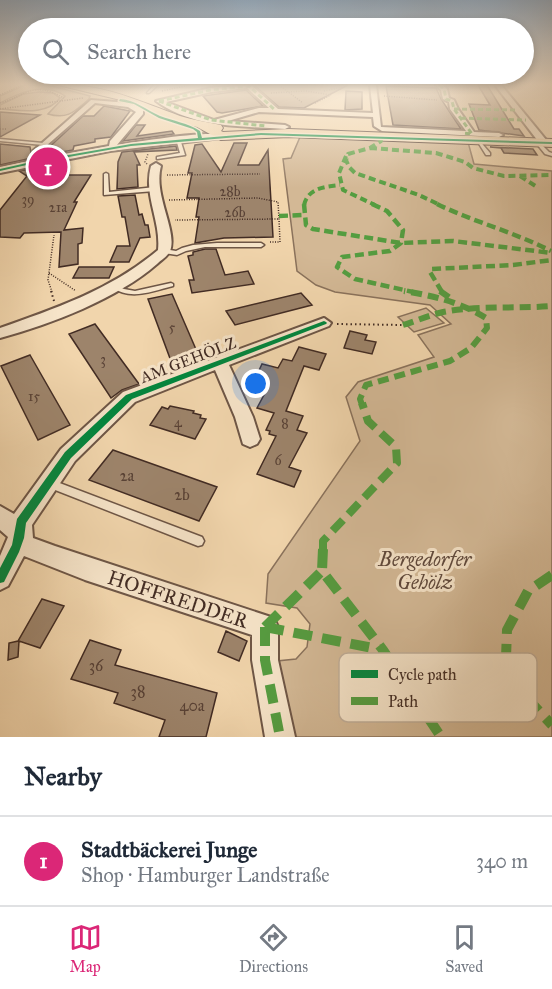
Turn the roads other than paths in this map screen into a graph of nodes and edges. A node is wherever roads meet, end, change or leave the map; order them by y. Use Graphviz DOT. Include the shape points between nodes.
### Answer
graph roads {
  1 [pos="72,119"];
  2 [pos="134,119"];
  3 [pos="179,119"];
  4 [pos="196,119"];
  5 [pos="235,119"];
  6 [pos="377,119"];
  7 [pos="462,119"];
  8 [pos="525,119"];
  9 [pos="285,127"];
  10 [pos="213,131"];
  11 [pos="382,133"];
  12 [pos="499,135"];
  13 [pos="475,137"];
  14 [pos="178,139"];
  15 [pos="0,140"];
  16 [pos="544,143"];
  17 [pos="43,144"];
  18 [pos="113,148"];
  19 [pos="488,153"];
  20 [pos="552,155"];
  21 [pos="40,161"];
  22 [pos="0,170"];
  23 [pos="106,174"];
  24 [pos="156,180"];
  25 [pos="103,200"];
  26 [pos="261,245"];
  27 [pos="164,251"];
  28 [pos="171,285"];
  29 [pos="115,287"];
  30 [pos="324,323"];
  31 [pos="0,333"];
  32 [pos="220,362"];
  33 [pos="250,439"];
  34 [pos="49,483"];
  35 [pos="0,516"];
  36 [pos="21,535"];
  37 [pos="198,541"];
  38 [pos="0,578"];
  39 [pos="280,737"];
  1 -- 17 [label="street"];
  2 -- 18 [label="street"];
  3 -- 10 [label="main road"];
  4 -- 10 [label="street"];
  5 -- 10 [label="street"];
  6 -- 11 [label="street"];
  7 -- 13 [label="street"];
  8 -- 16 [label="street"];
  9 -- 10 [label="street"];
  10 -- 11 [label="main road"];
  10 -- 14 [label="street"];
  11 -- 13 [label="main road"];
  12 -- 13 [label="street"];
  13 -- 16 [label="main road"];
  13 -- 19 [label="lane"];
  14 -- 18 [label="street"];
  14 -- 24 [label="lane" via="183,154"];
  15 -- 17 [label="lane"];
  16 -- 20 [label="lane" via="547,153"];
  17 -- 21 [label="street" via="38,151"];
  18 -- 21 [label="street"];
  21 -- 22 [label="street"];
  23 -- 24 [label="lane" via="106,194"];
  24 -- 25 [label="lane"];
  24 -- 27 [label="street"];
  26 -- 27 [label="lane"];
  27 -- 29 [label="street" via="137,275"];
  28 -- 29 [label="lane" via="132,294 124,294"];
  29 -- 31 [label="street"];
  30 -- 32 [label="street, AM GEHÖLZ"];
  32 -- 33 [label="street, AM GEHÖLZ"];
  32 -- 34 [label="street, AM GEHÖLZ" via="129,397 68,455"];
  34 -- 36 [label="street, AM GEHÖLZ" via="21,522"];
  34 -- 37 [label="lane"];
  35 -- 36 [label="street, HOFFREDDER"];
  36 -- 38 [label="street, AM GEHÖLZ"];
  36 -- 39 [label="street, HOFFREDDER" via="25,546 84,569 265,627 265,660"];
}
